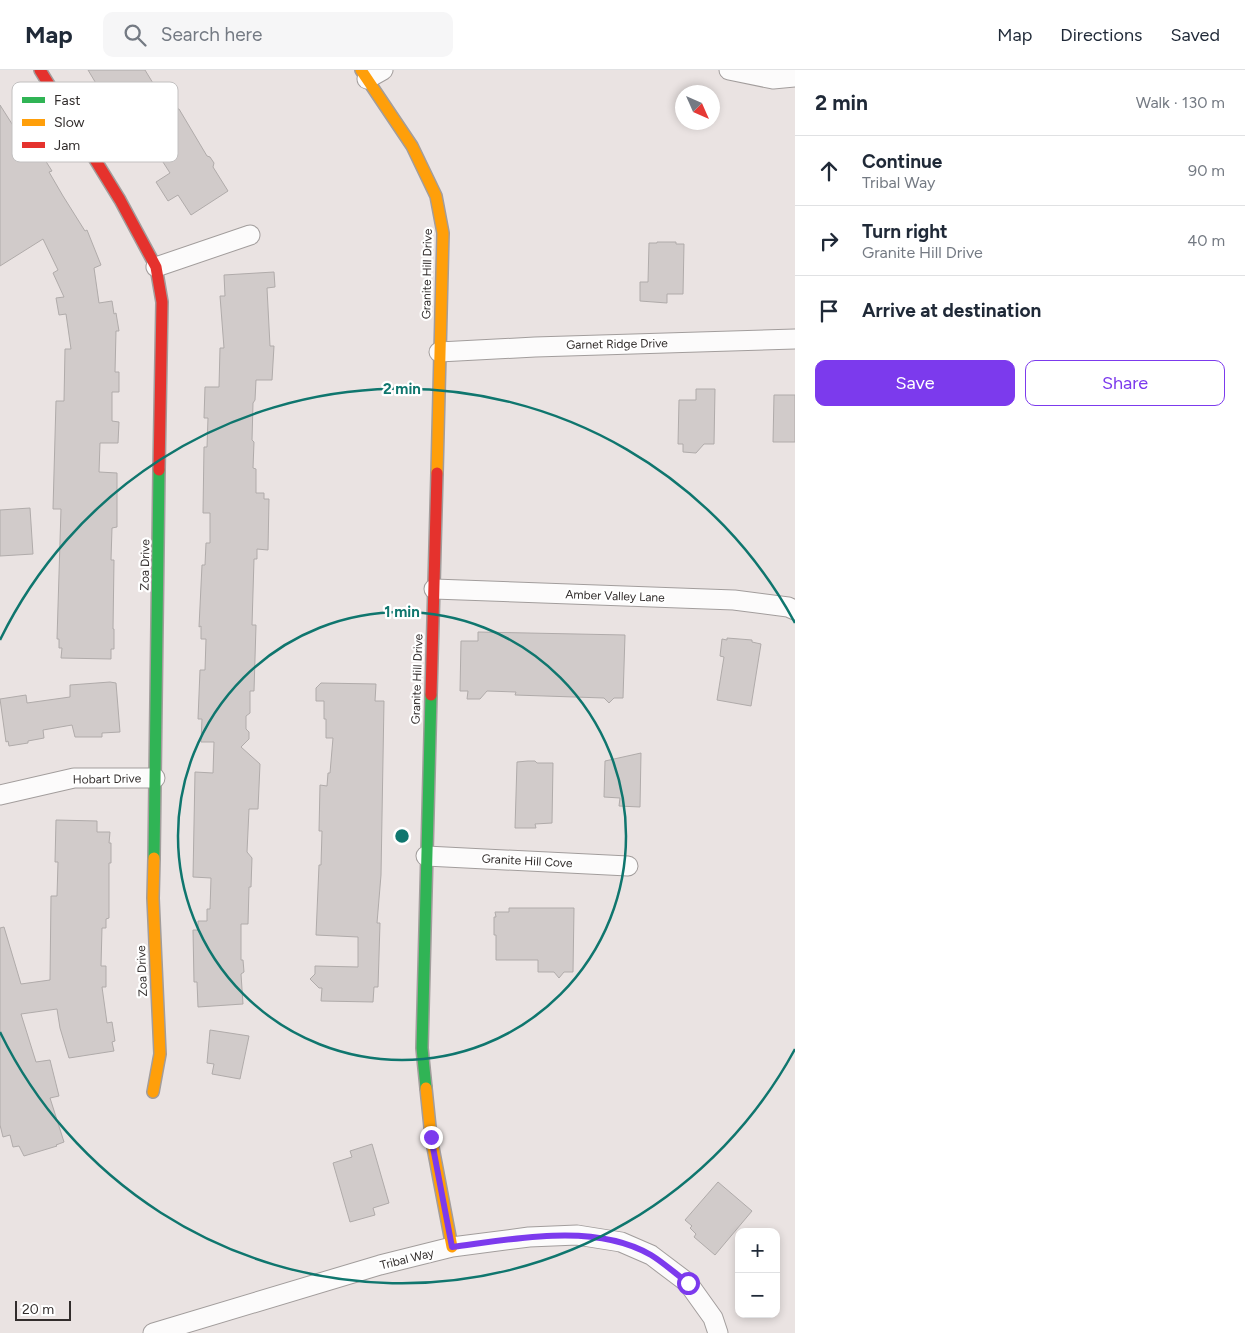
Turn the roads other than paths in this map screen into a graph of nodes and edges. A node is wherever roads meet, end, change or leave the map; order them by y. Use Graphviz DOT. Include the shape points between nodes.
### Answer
graph roads {
  1 [pos="40,70"];
  2 [pos="729,70"];
  3 [pos="370,73"];
  4 [pos="795,77"];
  5 [pos="47,82"];
  6 [pos="97,162"];
  7 [pos="250,235"];
  8 [pos="156,267"];
  9 [pos="795,339"];
  10 [pos="439,352"];
  11 [pos="434,588"];
  12 [pos="795,610"];
  13 [pos="155,778"];
  14 [pos="0,795"];
  15 [pos="426,856"];
  16 [pos="628,866"];
  17 [pos="153,1092"];
  18 [pos="452,1247"];
  19 [pos="153,1333"];
  20 [pos="718,1333"];
  1 -- 5 [label="street, Zoa Drive"];
  2 -- 4 [label="street" via="773,79"];
  3 -- 10 [label="street, Granite Hill Drive" via="436,196 443,233"];
  6 -- 8 [label="street, Zoa Drive"];
  7 -- 8 [label="street"];
  8 -- 13 [label="street, Zoa Drive" via="162,302"];
  9 -- 10 [label="street, Garnet Ridge Drive"];
  10 -- 11 [label="street, Granite Hill Drive"];
  11 -- 12 [label="street, Amber Valley Lane" via="734,600"];
  11 -- 15 [label="street, Granite Hill Drive"];
  13 -- 14 [label="street, Hobart Drive" via="74,778"];
  13 -- 17 [label="street, Zoa Drive" via="154,898 160,1054"];
  15 -- 16 [label="street, Granite Hill Cove"];
  15 -- 18 [label="street, Granite Hill Drive" via="422,1048 431,1137"];
  18 -- 19 [label="street, Tribal Way" via="380,1265"];
  18 -- 20 [label="street, Tribal Way" via="529,1237 577,1236 621,1242 651,1255 688,1283 713,1318"];
}
